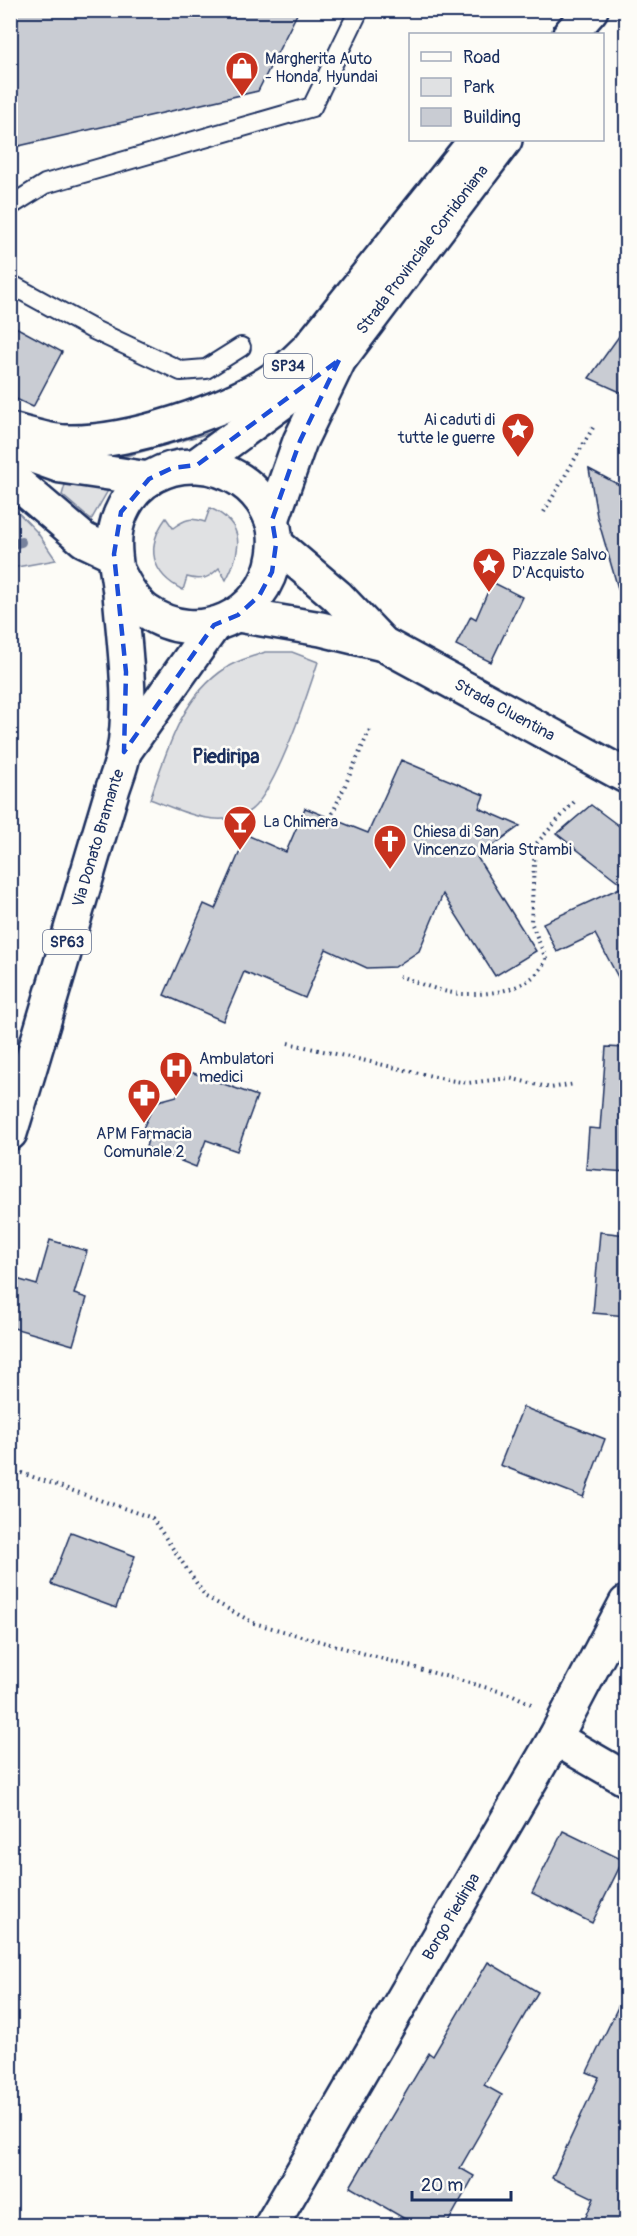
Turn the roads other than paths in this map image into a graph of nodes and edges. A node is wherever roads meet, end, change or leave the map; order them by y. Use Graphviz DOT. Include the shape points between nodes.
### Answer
graph roads {
  1 [pos="359,10"];
  2 [pos="591,10"];
  3 [pos="603,10"];
  4 [pos="571,33"];
  5 [pos="586,33"];
  6 [pos="475,141"];
  7 [pos="505,141"];
  8 [pos="10,206"];
  9 [pos="10,284"];
  10 [pos="241,347"];
  11 [pos="339,360"];
  12 [pos="10,430"];
  13 [pos="10,448"];
  14 [pos="197,465"];
  15 [pos="10,477"];
  16 [pos="149,479"];
  17 [pos="274,532"];
  18 [pos="116,563"];
  19 [pos="226,620"];
  20 [pos="383,644"];
  21 [pos="124,752"];
  22 [pos="627,776"];
  23 [pos="10,1133"];
  24 [pos="627,1603"];
  25 [pos="559,1730"];
  26 [pos="627,1779"];
  27 [pos="271,2226"];
  1 -- 8 [label="lane" via="312,107 45,184"];
  2 -- 4 [label="main road"];
  3 -- 5 [label="main road"];
  6 -- 12 [label="main road, SP34" via="309,348 278,375 241,397 156,429 109,440 63,442"];
  7 -- 11 [label="main road, Strada Provinciale Corridoniana / SP34"];
  9 -- 10 [label="lane" via="181,371 206,369"];
  11 -- 14 [label="main road, Strada Provinciale Corridoniana / SP34"];
  11 -- 17 [label="main road, Strada Provinciale Corridoniana / SP34" via="300,441"];
  13 -- 16 [label="main road" via="61,466"];
  14 -- 16 [label="main road" via="172,468"];
  14 -- 17 [label="main road" via="221,469 243,481 260,498"];
  15 -- 18 [label="main road"];
  16 -- 18 [label="main road" via="133,493 121,512 115,532"];
  17 -- 19 [label="main road" via="272,572 259,596"];
  17 -- 20 [label="main road, Strada Cluentina"];
  18 -- 19 [label="main road" via="129,593 146,610 167,622 191,627"];
  18 -- 21 [label="main road, Via Donato Bramante / SP63" via="126,672"];
  19 -- 20 [label="main road, Strada Cluentina" via="321,629"];
  19 -- 21 [label="main road, Via Donato Bramante / SP63"];
  20 -- 22 [label="main road, Strada Cluentina"];
  21 -- 23 [label="main road, Via Donato Bramante / SP63"];
  24 -- 25 [label="main road, Borgo Piediripa"];
  25 -- 26 [label="main road"];
  25 -- 27 [label="main road, Borgo Piediripa"];
}
